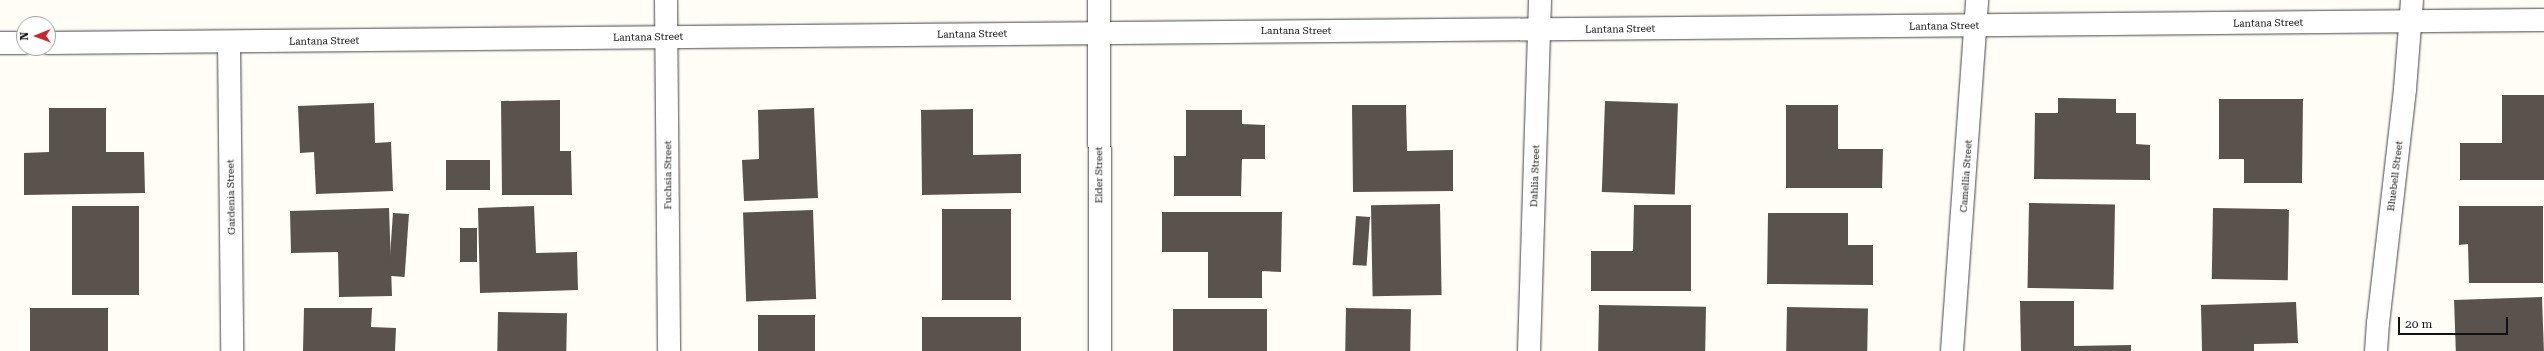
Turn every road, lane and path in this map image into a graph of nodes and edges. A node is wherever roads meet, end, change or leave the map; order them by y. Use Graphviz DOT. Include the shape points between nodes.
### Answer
graph roads {
  1 [pos="666,0"];
  2 [pos="1099,0"];
  3 [pos="1540,0"];
  4 [pos="1977,0"];
  5 [pos="2412,0"];
  6 [pos="2544,20"];
  7 [pos="2410,21"];
  8 [pos="1975,25"];
  9 [pos="1540,30"];
  10 [pos="1099,32"];
  11 [pos="667,37"];
  12 [pos="229,42"];
  13 [pos="0,43"];
  14 [pos="16,43"];
  15 [pos="56,43"];
  16 [pos="232,351"];
  17 [pos="669,351"];
  18 [pos="1100,351"];
  19 [pos="1529,351"];
  20 [pos="1952,351"];
  21 [pos="2376,351"];
  1 -- 11 [label="street, Fuchsia Street"];
  2 -- 10 [label="street, Elder Street"];
  3 -- 9 [label="street, Dahlia Street"];
  4 -- 8 [label="street, Camellia Street"];
  5 -- 7 [label="street, Bluebell Street"];
  6 -- 7 [label="street, Lantana Street"];
  7 -- 8 [label="street, Lantana Street"];
  7 -- 21 [label="street, Bluebell Street"];
  8 -- 9 [label="street, Lantana Street"];
  8 -- 20 [label="street, Camellia Street"];
  9 -- 10 [label="street, Lantana Street"];
  9 -- 19 [label="street, Dahlia Street"];
  10 -- 11 [label="street, Lantana Street"];
  10 -- 18 [label="street, Elder Street"];
  11 -- 12 [label="street, Lantana Street"];
  11 -- 17 [label="street, Fuchsia Street"];
  12 -- 15 [label="street, Lantana Street"];
  12 -- 16 [label="street, Gardenia Street"];
  13 -- 14 [label="street"];
}
